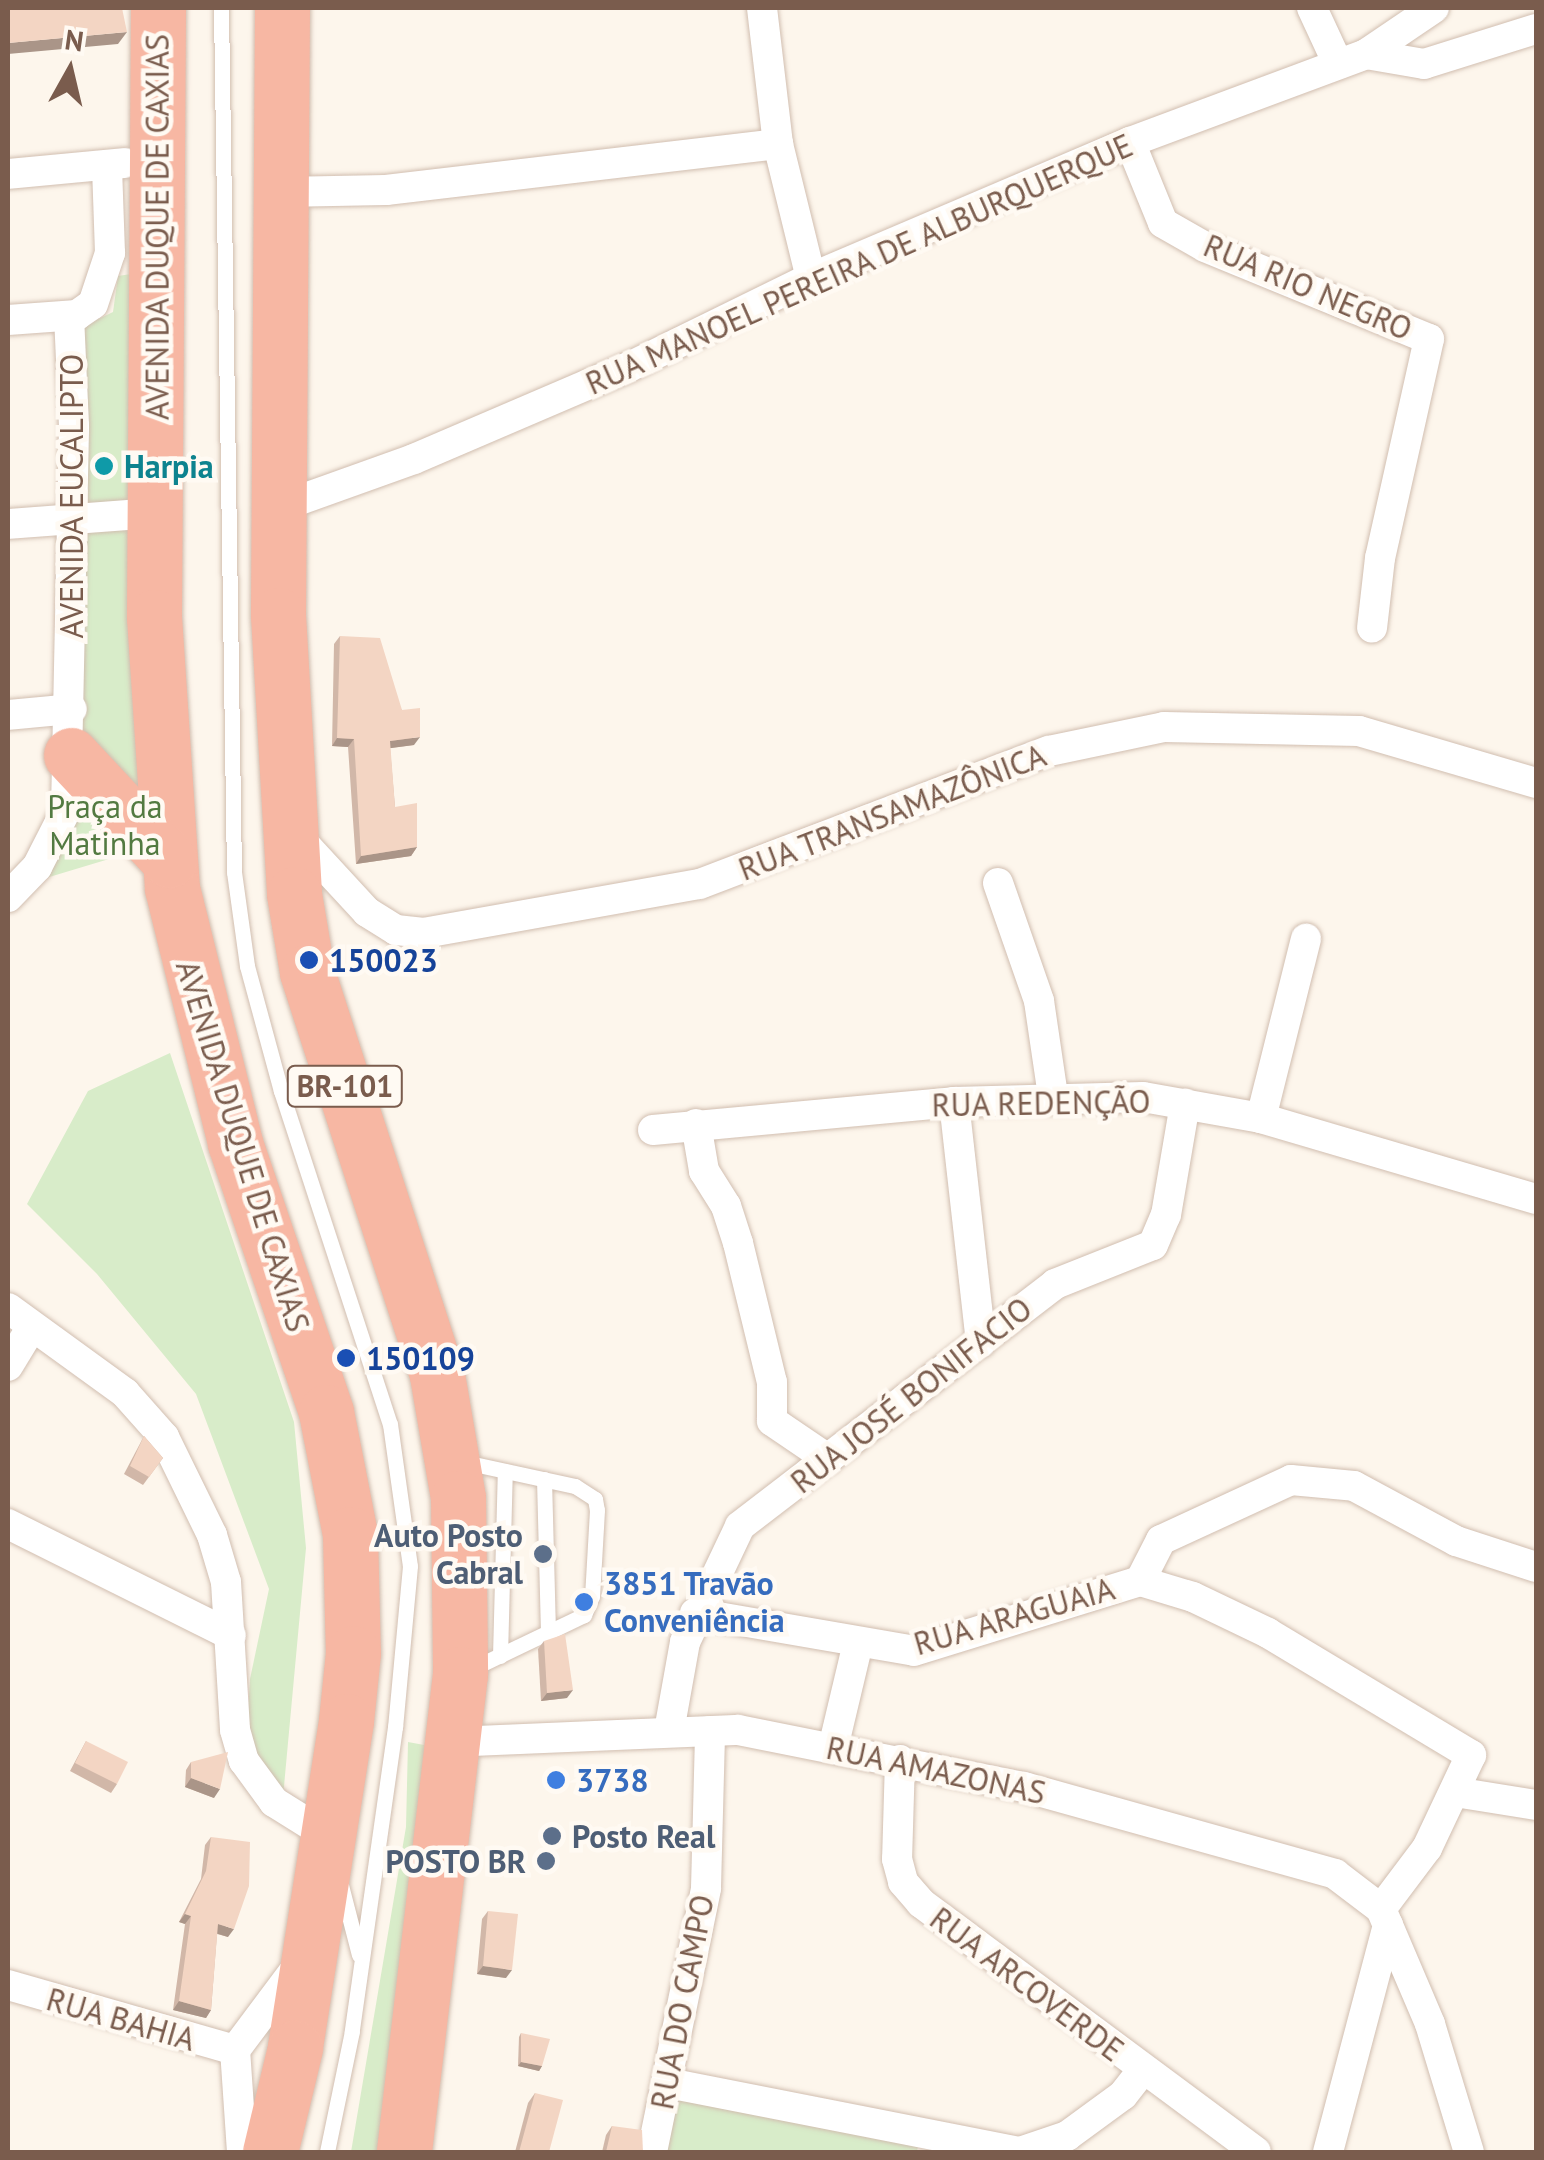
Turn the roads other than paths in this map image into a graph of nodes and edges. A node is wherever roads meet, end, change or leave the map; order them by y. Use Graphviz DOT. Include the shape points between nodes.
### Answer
graph roads {
  1 [pos="158,8"];
  2 [pos="221,8"];
  3 [pos="282,8"];
  4 [pos="762,8"];
  5 [pos="1312,8"];
  6 [pos="1434,8"];
  7 [pos="1536,29"];
  8 [pos="1352,59"];
  9 [pos="1130,142"];
  10 [pos="778,144"];
  11 [pos="133,163"];
  12 [pos="8,174"];
  13 [pos="281,192"];
  14 [pos="811,278"];
  15 [pos="70,316"];
  16 [pos="8,320"];
  17 [pos="277,508"];
  18 [pos="156,513"];
  19 [pos="72,520"];
  20 [pos="8,524"];
  21 [pos="1372,628"];
  22 [pos="8,715"];
  23 [pos="71,732"];
  24 [pos="1536,784"];
  25 [pos="287,825"];
  26 [pos="170,860"];
  27 [pos="998,883"];
  28 [pos="8,898"];
  29 [pos="1306,939"];
  30 [pos="1054,1096"];
  31 [pos="954,1102"];
  32 [pos="1185,1104"];
  33 [pos="1261,1118"];
  34 [pos="696,1124"];
  35 [pos="653,1130"];
  36 [pos="1536,1199"];
  37 [pos="19,1318"];
  38 [pos="981,1342"];
  39 [pos="8,1366"];
  40 [pos="828,1459"];
  41 [pos="453,1460"];
  42 [pos="505,1471"];
  43 [pos="544,1479"];
  44 [pos="8,1524"];
  45 [pos="1536,1567"];
  46 [pos="1140,1581"];
  47 [pos="696,1613"];
  48 [pos="548,1634"];
  49 [pos="231,1635"];
  50 [pos="858,1643"];
  51 [pos="480,1665"];
  52 [pos="669,1730"];
  53 [pos="710,1730"];
  54 [pos="451,1742"];
  55 [pos="834,1748"];
  56 [pos="900,1760"];
  57 [pos="1455,1792"];
  58 [pos="1536,1805"];
  59 [pos="330,1837"];
  60 [pos="1385,1917"];
  61 [pos="311,1948"];
  62 [pos="362,1965"];
  63 [pos="8,1985"];
  64 [pos="235,2050"];
  65 [pos="1141,2072"];
  66 [pos="668,2083"];
  67 [pos="897,2140"];
  68 [pos="242,2152"];
  69 [pos="270,2152"];
  70 [pos="326,2152"];
  71 [pos="404,2152"];
  72 [pos="652,2152"];
  73 [pos="1256,2152"];
  74 [pos="1328,2152"];
  75 [pos="1469,2152"];
  1 -- 11 [label="highway, AVENIDA DUQUE DE CAXIAS"];
  2 -- 62 [label="lane" via="234,872 247,966 390,1424 406,1518 409,1604"];
  3 -- 13 [label="highway, BR-101"];
  4 -- 10 [label="street"];
  5 -- 8 [label="street"];
  6 -- 8 [label="street, RUA MANOEL PEREIRA DE ALBURQUERQUE"];
  7 -- 8 [label="street" via="1424,64"];
  8 -- 9 [label="street, RUA MANOEL PEREIRA DE ALBURQUERQUE"];
  9 -- 14 [label="street, RUA MANOEL PEREIRA DE ALBURQUERQUE"];
  9 -- 21 [label="street, RUA RIO NEGRO" via="1163,223 1205,247 1429,339 1380,558"];
  10 -- 13 [label="street" via="386,190"];
  10 -- 14 [label="street"];
  11 -- 12 [label="street"];
  11 -- 15 [label="street" via="107,275 86,312"];
  11 -- 18 [label="highway, AVENIDA DUQUE DE CAXIAS"];
  13 -- 17 [label="highway, BR-101"];
  14 -- 17 [label="street, RUA MANOEL PEREIRA DE ALBURQUERQUE" via="629,368 414,459"];
  15 -- 16 [label="street"];
  15 -- 19 [label="street, AVENIDA EUCALIPTO"];
  17 -- 25 [label="highway, BR-101"];
  18 -- 19 [label="street"];
  18 -- 26 [label="highway, AVENIDA DUQUE DE CAXIAS" via="157,732"];
  19 -- 20 [label="street"];
  19 -- 23 [label="street, AVENIDA EUCALIPTO"];
  22 -- 23 [label="street"];
  23 -- 26 [label="highway"];
  23 -- 28 [label="street, AVENIDA EUCALIPTO" via="66,810 55,839"];
  24 -- 25 [label="street, RUA TRANSAMAZÔNICA" via="1359,731 1164,727 1076,742 700,884 424,933 396,930 367,912"];
  25 -- 41 [label="highway, BR-101" via="306,972 437,1375"];
  26 -- 59 [label="highway, AVENIDA DUQUE DE CAXIAS" via="206,1041 344,1483 353,1653"];
  27 -- 30 [label="street" via="1038,1002"];
  29 -- 33 [label="street"];
  30 -- 31 [label="street, RUA REDENÇÃO"];
  30 -- 32 [label="street, RUA REDENÇÃO"];
  31 -- 34 [label="street, RUA REDENÇÃO"];
  31 -- 38 [label="street"];
  32 -- 33 [label="street, RUA REDENÇÃO"];
  32 -- 38 [label="street, RUA JOSÉ BONIFACIO" via="1166,1215 1153,1245 1055,1284"];
  33 -- 36 [label="street, RUA REDENÇÃO"];
  34 -- 35 [label="street, RUA REDENÇÃO"];
  34 -- 40 [label="street" via="704,1171 738,1243 772,1382 772,1421"];
  37 -- 39 [label="street"];
  37 -- 49 [label="street" via="125,1393 164,1436 212,1534"];
  38 -- 40 [label="street, RUA JOSÉ BONIFACIO"];
  40 -- 47 [label="street, RUA JOSÉ BONIFACIO" via="740,1526"];
  41 -- 42 [label="lane"];
  41 -- 51 [label="highway, BR-101" via="463,1586"];
  42 -- 43 [label="lane"];
  42 -- 51 [label="lane"];
  43 -- 48 [label="lane"];
  43 -- 48 [label="lane" via="589,1493 596,1510 588,1608"];
  44 -- 49 [label="street"];
  45 -- 46 [label="street" via="1456,1541 1354,1486 1291,1480 1161,1540"];
  46 -- 50 [label="street, RUA ARAGUAIA" via="914,1651"];
  46 -- 57 [label="street, RUA ARAGUAIA" via="1193,1597 1268,1633 1471,1755"];
  47 -- 50 [label="street, RUA ARAGUAIA"];
  47 -- 52 [label="street, RUA JOSÉ BONIFACIO"];
  48 -- 51 [label="lane"];
  49 -- 59 [label="street" via="235,1730 244,1761 274,1802"];
  50 -- 55 [label="street"];
  51 -- 54 [label="highway, BR-101"];
  52 -- 53 [label="street, RUA AMAZONAS"];
  52 -- 54 [label="street, RUA AMAZONAS"];
  53 -- 55 [label="street, RUA AMAZONAS"];
  53 -- 66 [label="street, RUA DO CAMPO" via="706,1888"];
  54 -- 71 [label="highway, BR-101"];
  55 -- 56 [label="street, RUA AMAZONAS"];
  56 -- 60 [label="street, RUA AMAZONAS" via="1024,1787 1335,1874"];
  56 -- 65 [label="street, RUA ARCOVERDE" via="897,1859 903,1882"];
  57 -- 58 [label="street"];
  57 -- 60 [label="street"];
  59 -- 61 [label="highway, AVENIDA DUQUE DE CAXIAS"];
  59 -- 62 [label="lane"];
  60 -- 74 [label="street"];
  60 -- 75 [label="street" via="1430,2024"];
  61 -- 64 [label="street, RUA BAHIA"];
  61 -- 69 [label="highway, AVENIDA DUQUE DE CAXIAS"];
  62 -- 70 [label="lane"];
  63 -- 64 [label="street, RUA BAHIA"];
  64 -- 68 [label="street, RUA BAHIA"];
  65 -- 67 [label="street" via="1107,2108 1033,2152"];
  65 -- 73 [label="street, RUA ARCOVERDE"];
  66 -- 67 [label="street"];
  66 -- 72 [label="street, RUA DO CAMPO"];
}
